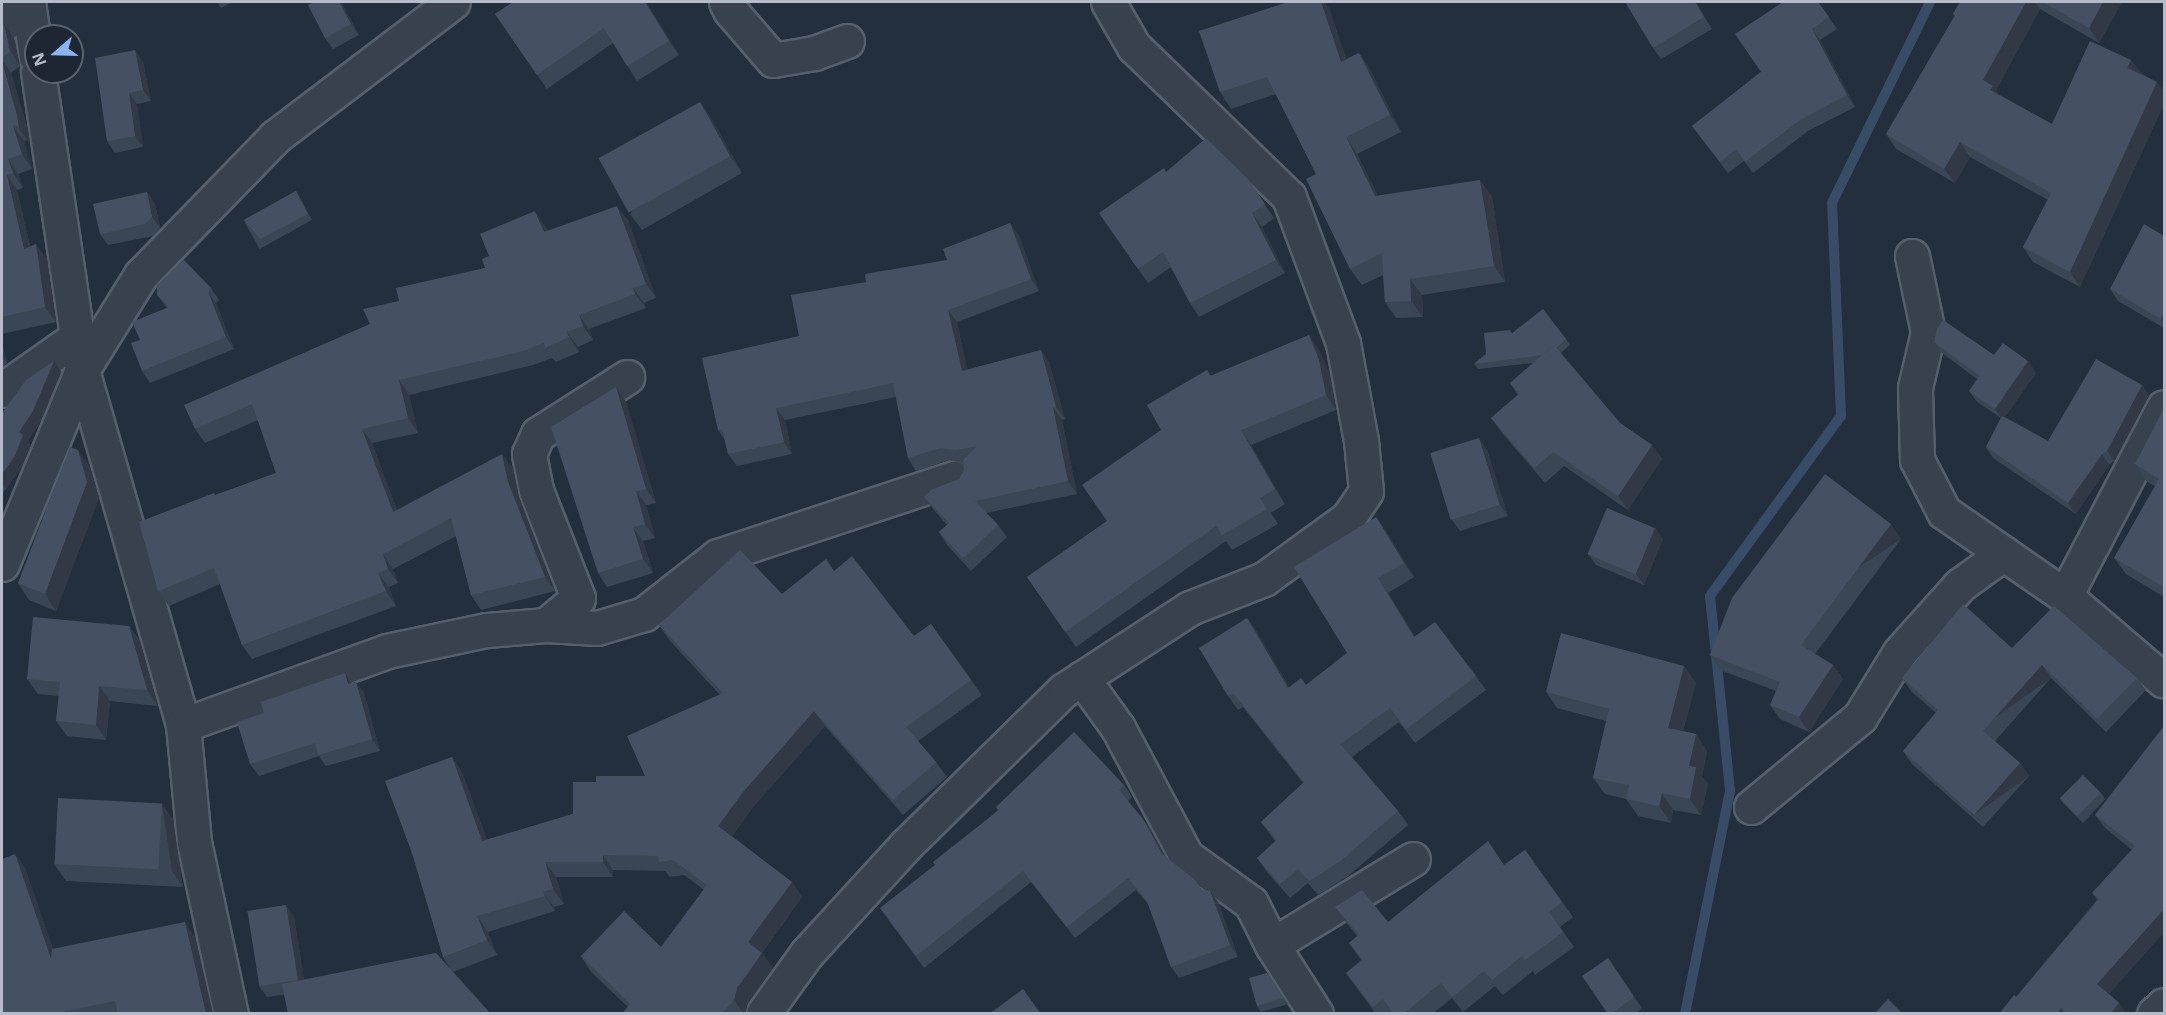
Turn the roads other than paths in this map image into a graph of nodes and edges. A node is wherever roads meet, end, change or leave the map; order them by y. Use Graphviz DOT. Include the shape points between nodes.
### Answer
graph roads {
  1 [pos="28,2"];
  2 [pos="453,2"];
  3 [pos="726,2"];
  4 [pos="1108,2"];
  5 [pos="31,24"];
  6 [pos="2,25"];
  7 [pos="847,41"];
  8 [pos="40,84"];
  9 [pos="1912,256"];
  10 [pos="77,337"];
  11 [pos="82,370"];
  12 [pos="627,377"];
  13 [pos="2,390"];
  14 [pos="2164,407"];
  15 [pos="954,478"];
  16 [pos="2004,553"];
  17 [pos="2,564"];
  18 [pos="2065,596"];
  19 [pos="546,625"];
  20 [pos="1082,678"];
  21 [pos="2164,681"];
  22 [pos="183,725"];
  23 [pos="1751,807"];
  24 [pos="1413,859"];
  25 [pos="1272,945"];
  26 [pos="2164,1005"];
  27 [pos="231,1014"];
  28 [pos="763,1014"];
  29 [pos="1316,1014"];
  30 [pos="2154,1014"];
  1 -- 5 [label="street"];
  1 -- 6 [label="street"];
  2 -- 11 [label="street" via="275,137 141,275"];
  3 -- 7 [label="street" via="773,60 814,53"];
  4 -- 20 [label="street" via="1134,47 1288,197 1343,343 1366,490 1348,518 1264,579 1190,609"];
  8 -- 10 [label="street"];
  9 -- 16 [label="street" via="1928,332 1915,388 1917,460 1944,512"];
  10 -- 11 [label="street"];
  10 -- 13 [label="street"];
  11 -- 17 [label="street"];
  11 -- 22 [label="street"];
  12 -- 19 [label="street" via="538,434 529,454 536,490 578,598"];
  14 -- 18 [label="street"];
  15 -- 19 [label="street" via="718,556 644,614 597,628"];
  16 -- 18 [label="street"];
  16 -- 23 [label="street" via="1960,585 1900,652 1860,717"];
  18 -- 21 [label="street"];
  19 -- 22 [label="street" via="487,630 387,651"];
  20 -- 25 [label="street" via="1118,728 1186,856 1251,903"];
  20 -- 28 [label="street" via="1064,690 906,845 807,953"];
  22 -- 27 [label="street" via="194,842"];
  24 -- 25 [label="street"];
  25 -- 29 [label="street"];
  26 -- 30 [label="street"];
}
